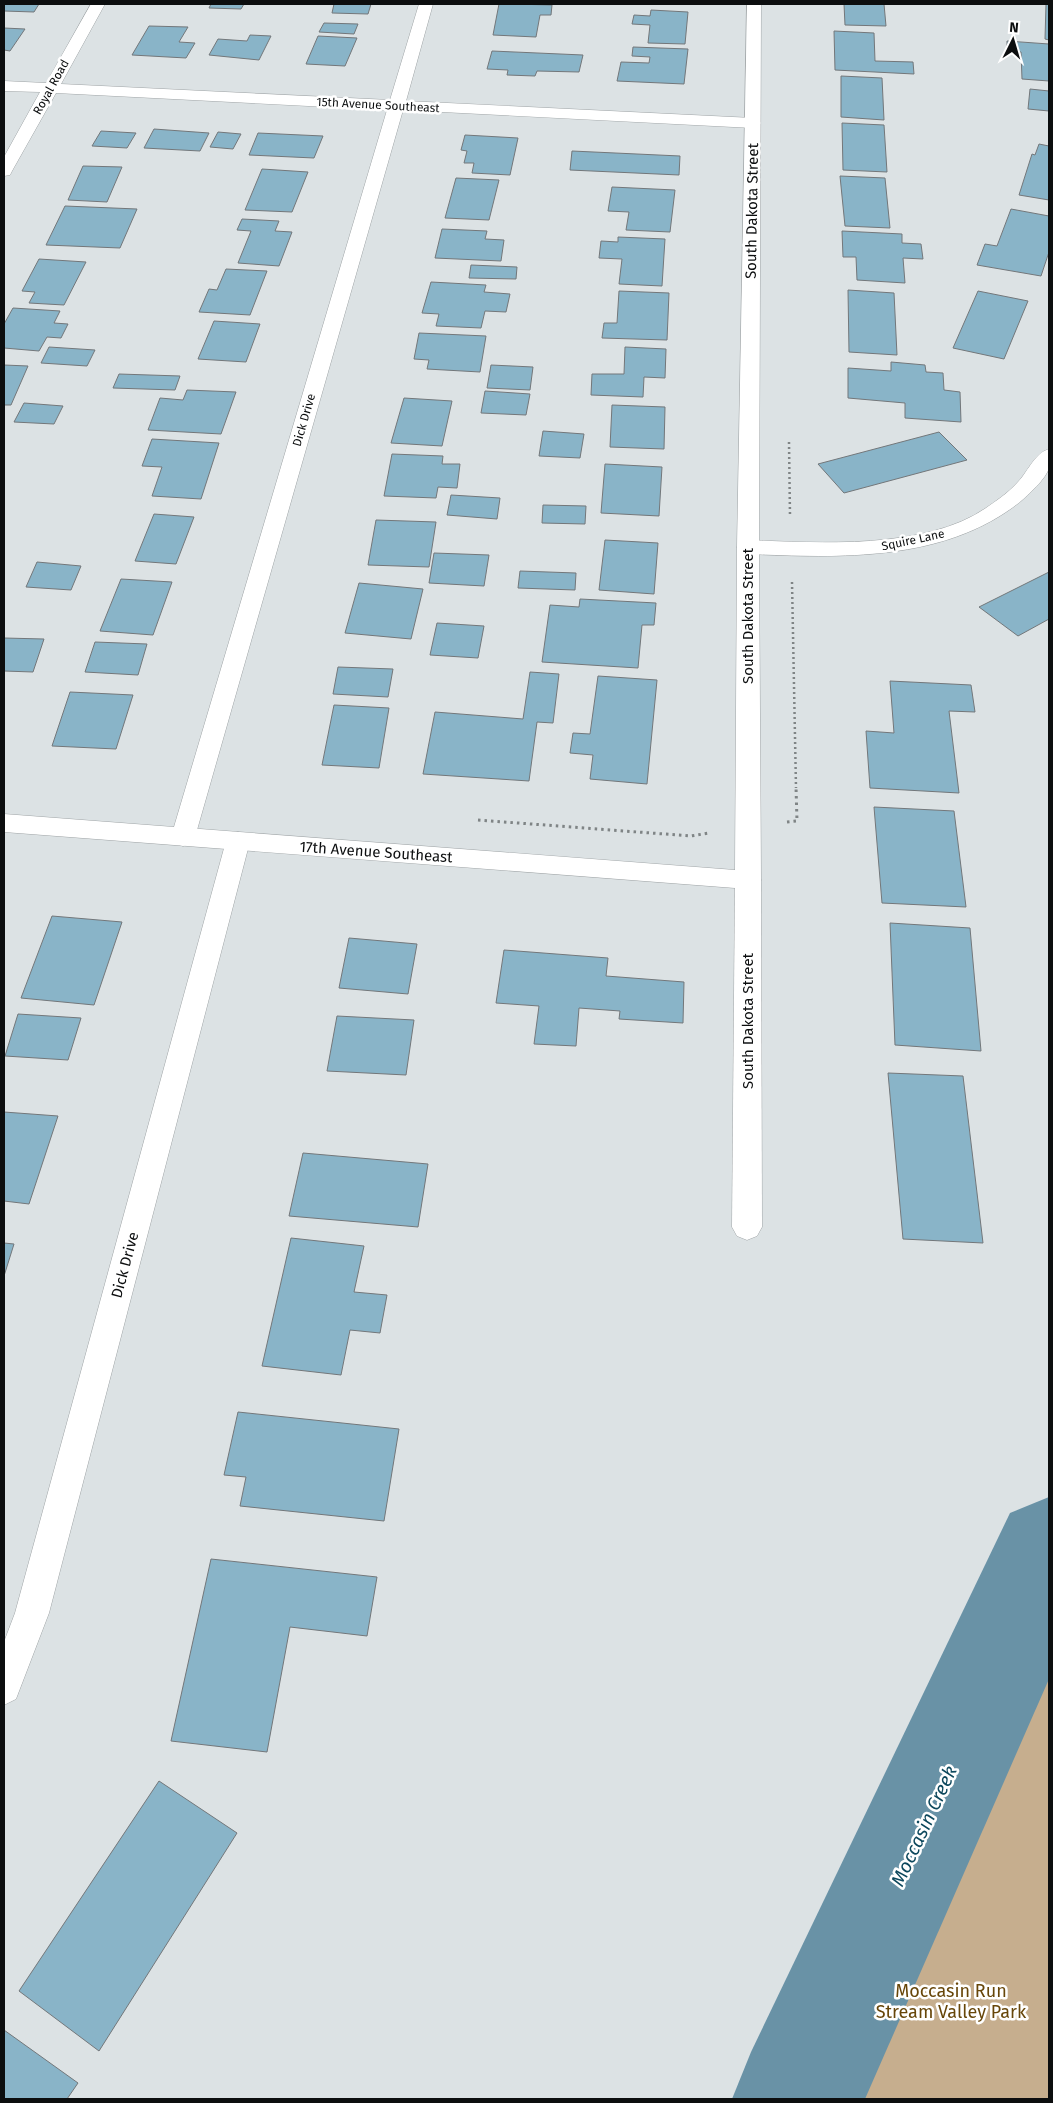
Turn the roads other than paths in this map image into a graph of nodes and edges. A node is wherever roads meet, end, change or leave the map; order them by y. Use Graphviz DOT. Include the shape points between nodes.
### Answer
graph roads {
  1 [pos="98,4"];
  2 [pos="426,4"];
  3 [pos="754,4"];
  4 [pos="4,86"];
  5 [pos="50,88"];
  6 [pos="396,106"];
  7 [pos="753,123"];
  8 [pos="4,171"];
  9 [pos="1049,455"];
  10 [pos="748,547"];
  11 [pos="4,823"];
  12 [pos="183,837"];
  13 [pos="238,841"];
  14 [pos="748,880"];
  15 [pos="747,1227"];
  16 [pos="4,1687"];
  1 -- 5 [label="street, Royal Road"];
  2 -- 6 [label="street, Dick Drive"];
  3 -- 7 [label="street, South Dakota Street"];
  4 -- 5 [label="street, 15th Avenue Southeast"];
  5 -- 6 [label="street, 15th Avenue Southeast"];
  5 -- 8 [label="street, Royal Road"];
  6 -- 7 [label="street, 15th Avenue Southeast"];
  6 -- 12 [label="street, Dick Drive"];
  7 -- 10 [label="street, South Dakota Street"];
  9 -- 10 [label="street, Squire Lane" via="1039,474 1014,499 986,517 949,533 904,544 858,550"];
  10 -- 14 [label="street, South Dakota Street"];
  11 -- 12 [label="street, 17th Avenue Southeast"];
  12 -- 13 [label="street, 17th Avenue Southeast"];
  13 -- 14 [label="street, 17th Avenue Southeast"];
  13 -- 16 [label="street, Dick Drive" via="32,1613"];
  14 -- 15 [label="street, South Dakota Street"];
}
